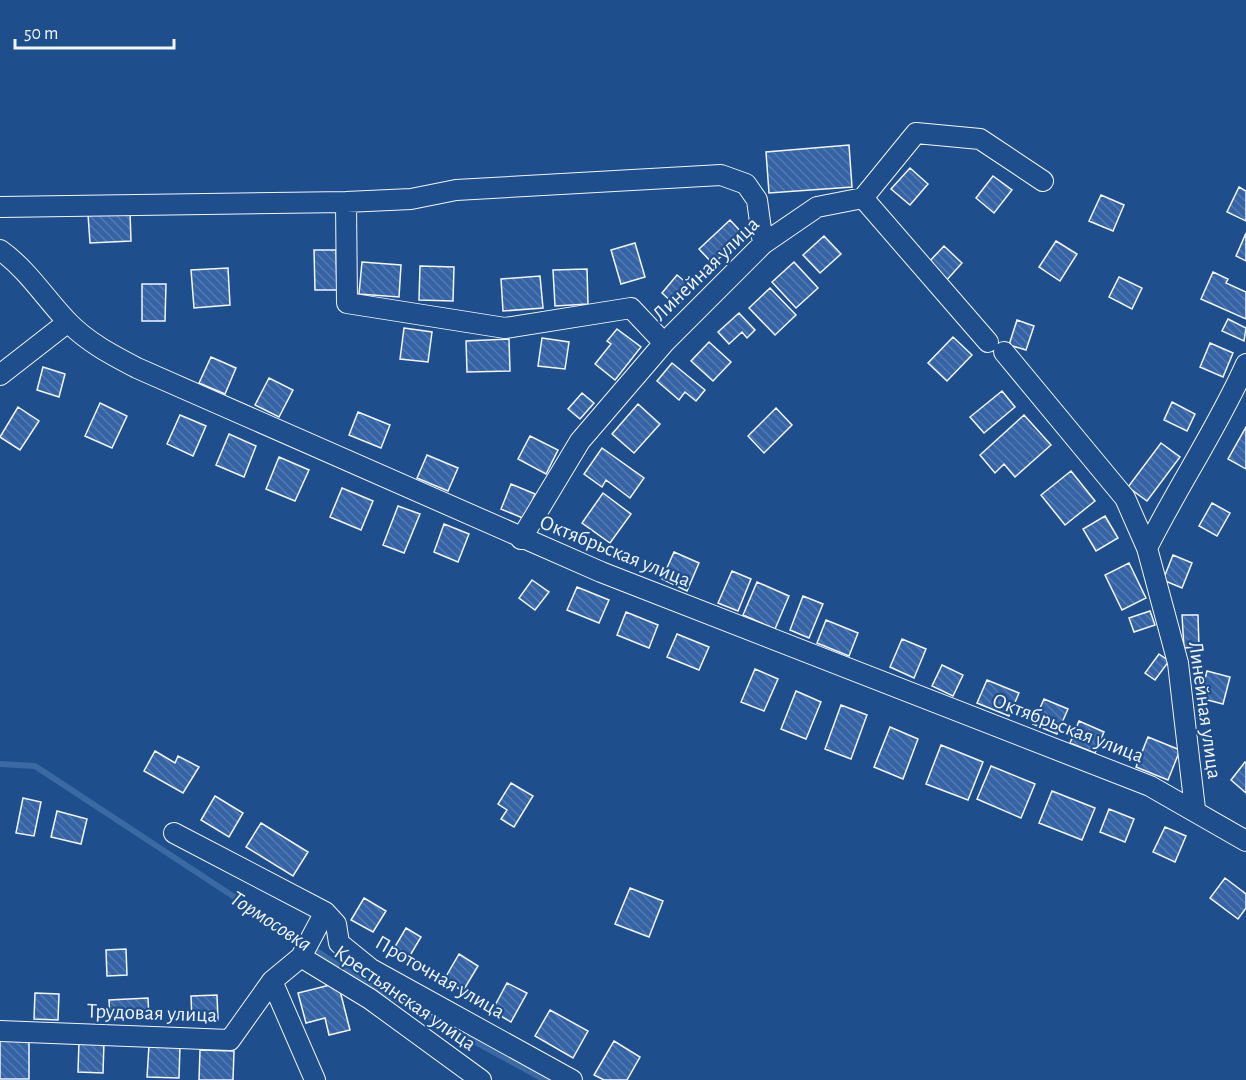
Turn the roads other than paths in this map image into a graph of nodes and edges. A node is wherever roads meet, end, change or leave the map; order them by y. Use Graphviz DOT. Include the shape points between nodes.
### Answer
graph roads {
  1 [pos="1043,181"];
  2 [pos="862,198"];
  3 [pos="346,202"];
  4 [pos="0,207"];
  5 [pos="763,244"];
  6 [pos="0,250"];
  7 [pos="68,322"];
  8 [pos="664,343"];
  9 [pos="1246,364"];
  10 [pos="0,375"];
  11 [pos="521,538"];
  12 [pos="1147,548"];
  13 [pos="1195,809"];
  14 [pos="174,832"];
  15 [pos="1244,837"];
  16 [pos="325,912"];
  17 [pos="301,957"];
  18 [pos="272,981"];
  19 [pos="0,1031"];
  20 [pos="315,1080"];
  21 [pos="481,1080"];
  22 [pos="572,1080"];
  1 -- 2 [label="street" via="980,139 916,133"];
  2 -- 5 [label="street, Линейная улица" via="817,207"];
  2 -- 12 [label="street, Линейная улица" via="1125,498"];
  3 -- 4 [label="street"];
  3 -- 5 [label="street" via="411,199 456,190 720,175 746,184 757,200"];
  3 -- 8 [label="street" via="347,303 505,327 631,308"];
  5 -- 8 [label="street, Линейная улица"];
  6 -- 7 [label="street, Октябрьская улица"];
  7 -- 10 [label="street"];
  7 -- 11 [label="street, Октябрьская улица" via="100,348 137,368"];
  8 -- 11 [label="street, Линейная улица" via="580,441"];
  9 -- 12 [label="street"];
  11 -- 13 [label="street, Октябрьская улица" via="1150,786"];
  12 -- 13 [label="street, Линейная улица" via="1178,663"];
  13 -- 15 [label="street, Октябрьская улица"];
  14 -- 16 [label="street"];
  16 -- 17 [label="street"];
  16 -- 22 [label="street, Проточная улица" via="336,924 339,943 371,969"];
  17 -- 18 [label="street"];
  17 -- 21 [label="street, Крестьянская улица" via="370,999"];
  18 -- 19 [label="street, Трудовая улица" via="230,1040"];
  18 -- 20 [label="street"];
}
